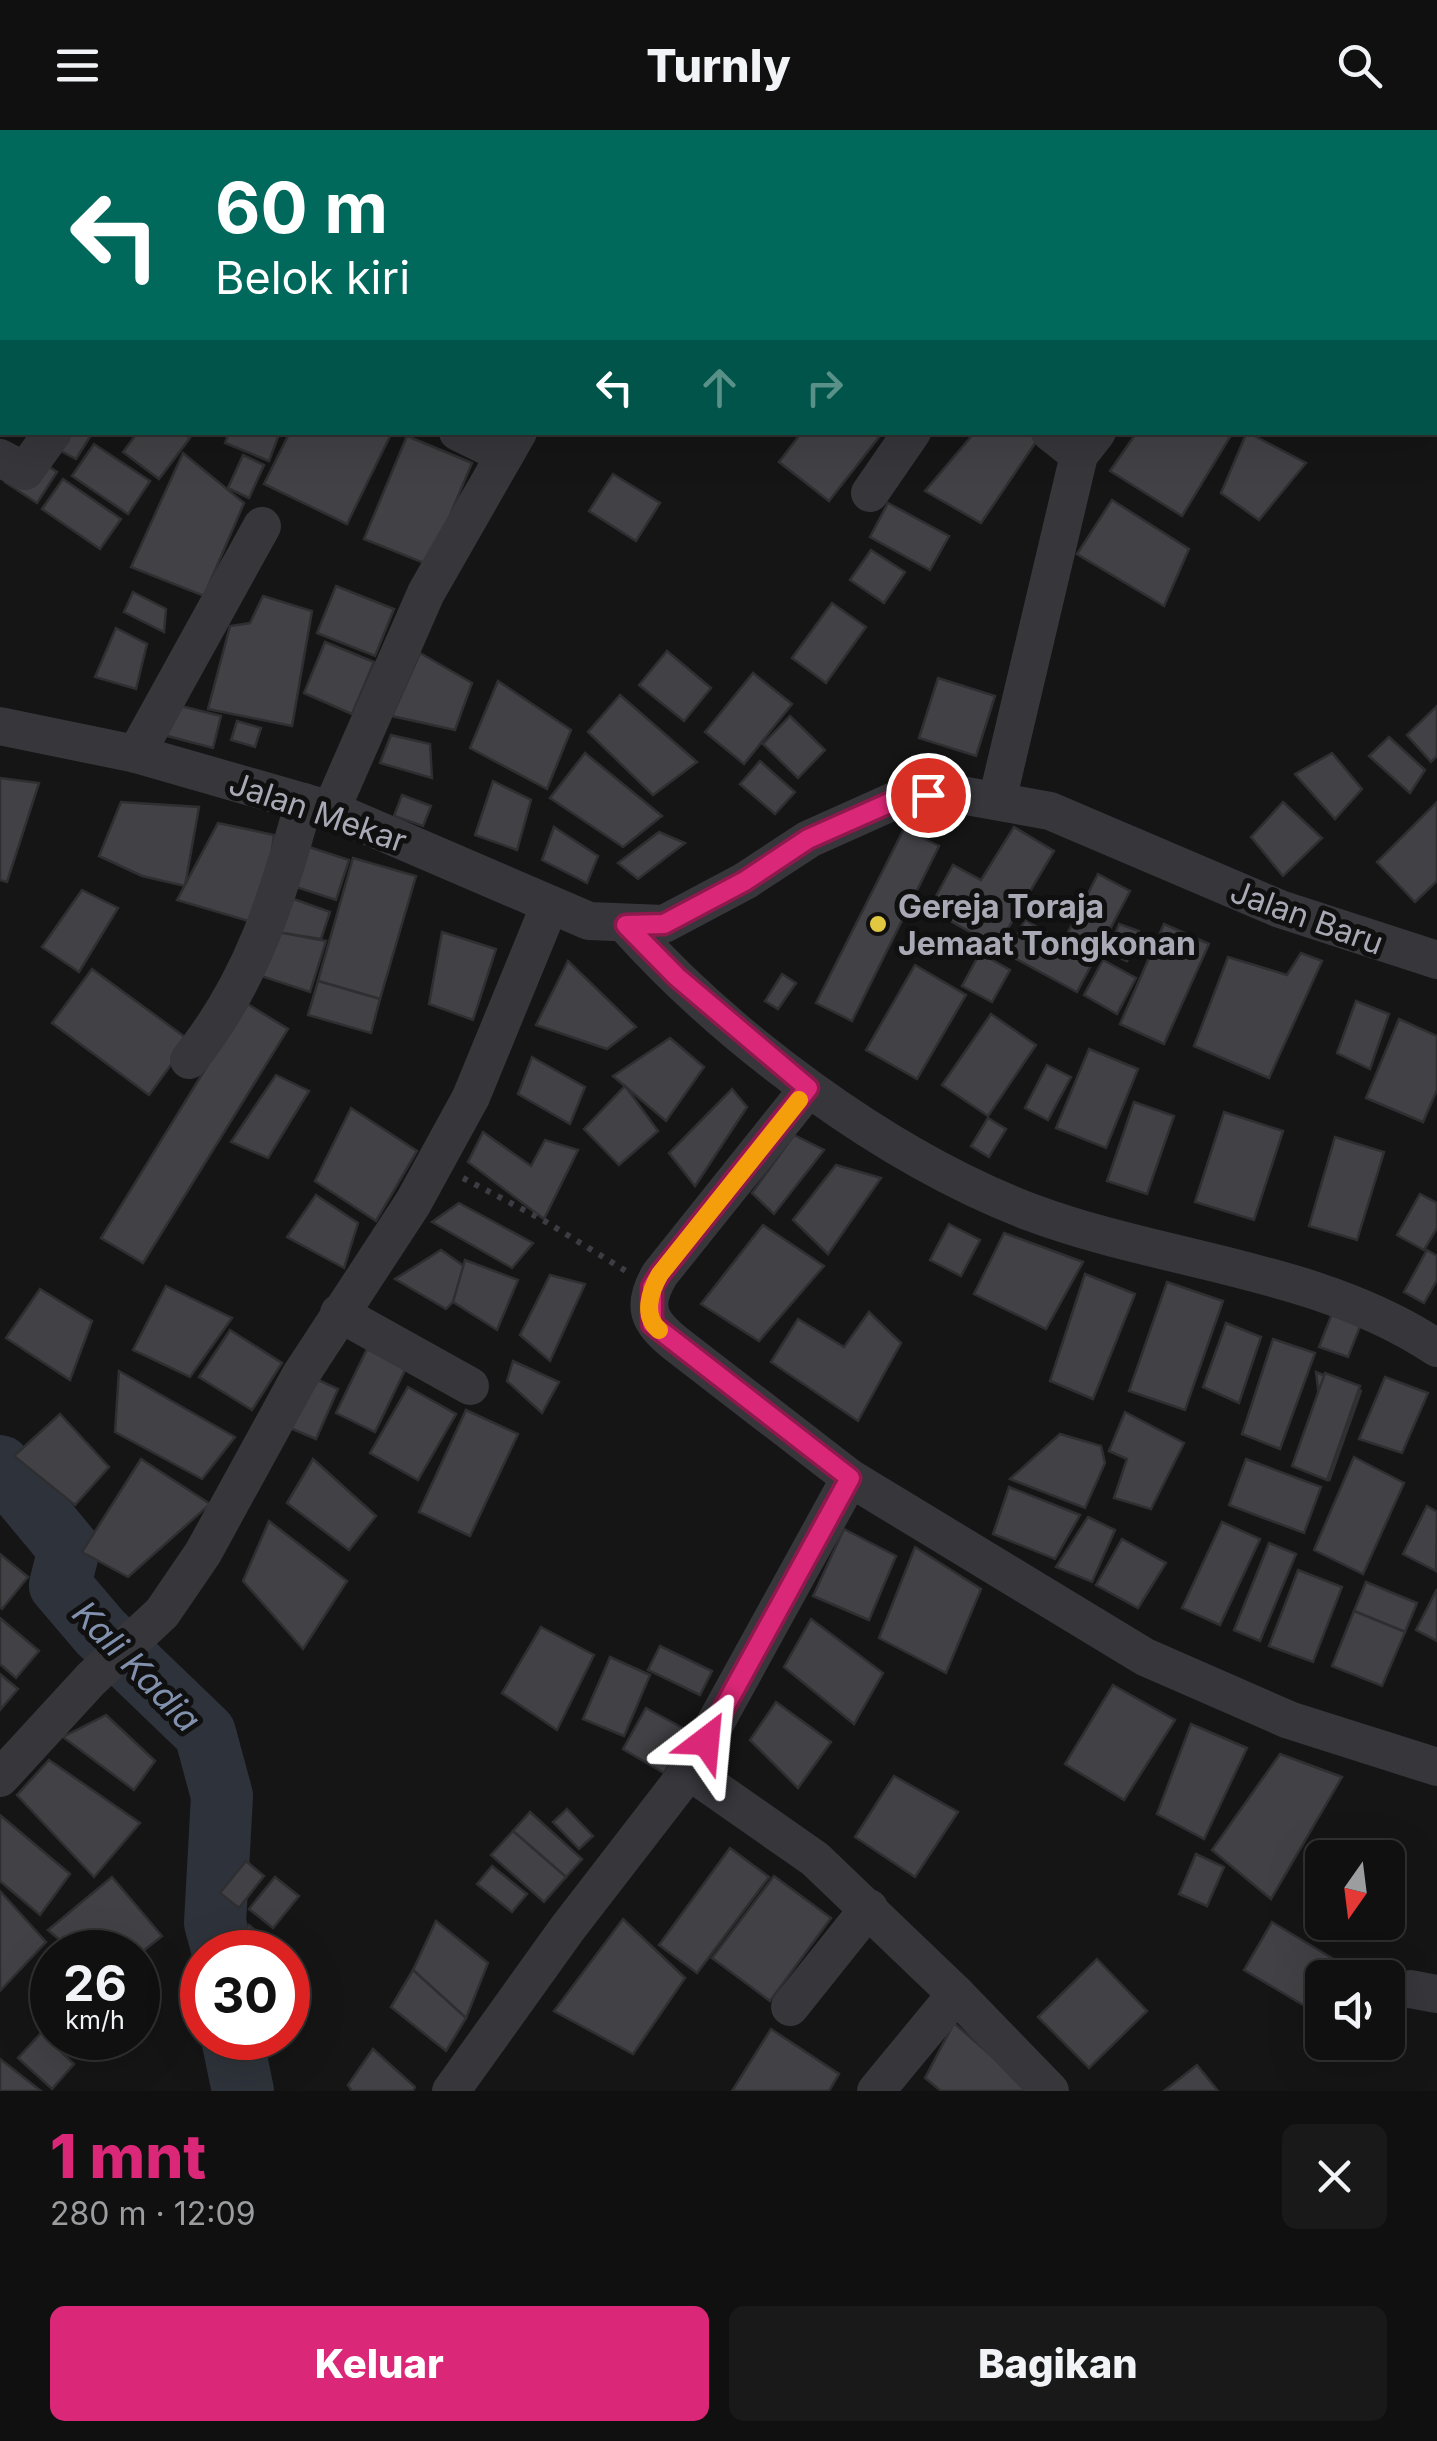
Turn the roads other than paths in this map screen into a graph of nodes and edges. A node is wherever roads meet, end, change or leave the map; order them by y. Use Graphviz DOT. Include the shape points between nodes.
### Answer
graph roads {
  1 [pos="51,435"];
  2 [pos="472,435"];
  3 [pos="910,435"];
  4 [pos="1075,440"];
  5 [pos="512,444"];
  6 [pos="0,458"];
  7 [pos="870,493"];
  8 [pos="262,526"];
  9 [pos="0,726"];
  10 [pos="136,754"];
  11 [pos="998,800"];
  12 [pos="318,806"];
  13 [pos="549,907"];
  14 [pos="626,925"];
  15 [pos="1432,954"];
  16 [pos="190,1060"];
  17 [pos="808,1088"];
  18 [pos="339,1313"];
  19 [pos="1437,1348"];
  20 [pos="470,1386"];
  21 [pos="850,1478"];
  22 [pos="1437,1767"];
  23 [pos="690,1771"];
  24 [pos="0,1778"];
  25 [pos="868,1908"];
  26 [pos="956,1994"];
  27 [pos="790,2007"];
  28 [pos="451,2091"];
  29 [pos="876,2091"];
  30 [pos="1050,2091"];
  1 -- 6 [label="street" via="25,471"];
  2 -- 5 [label="street"];
  3 -- 7 [label="street"];
  4 -- 11 [label="street"];
  5 -- 12 [label="street"];
  8 -- 10 [label="street"];
  9 -- 10 [label="street, Jalan Mekar"];
  10 -- 12 [label="street, Jalan Mekar"];
  11 -- 14 [label="street, Jalan Baru" via="905,796 808,839 695,910 664,924"];
  11 -- 15 [label="street, Jalan Baru" via="1050,812 1194,876"];
  12 -- 13 [label="street, Jalan Mekar"];
  12 -- 16 [label="street" via="257,954"];
  13 -- 14 [label="street, Jalan Mekar"];
  13 -- 18 [label="street" via="471,1097"];
  14 -- 17 [label="street"];
  17 -- 19 [label="street" via="910,1155 1031,1212 1309,1290 1380,1314"];
  17 -- 21 [label="street" via="652,1287 652,1324"];
  18 -- 20 [label="street"];
  18 -- 24 [label="street" via="203,1553 162,1612"];
  21 -- 22 [label="street" via="1145,1656 1290,1720"];
  21 -- 23 [label="street"];
  23 -- 25 [label="street" via="815,1859"];
  23 -- 28 [label="street"];
  25 -- 26 [label="street"];
  25 -- 27 [label="street"];
  26 -- 29 [label="street"];
  26 -- 30 [label="street"];
}
